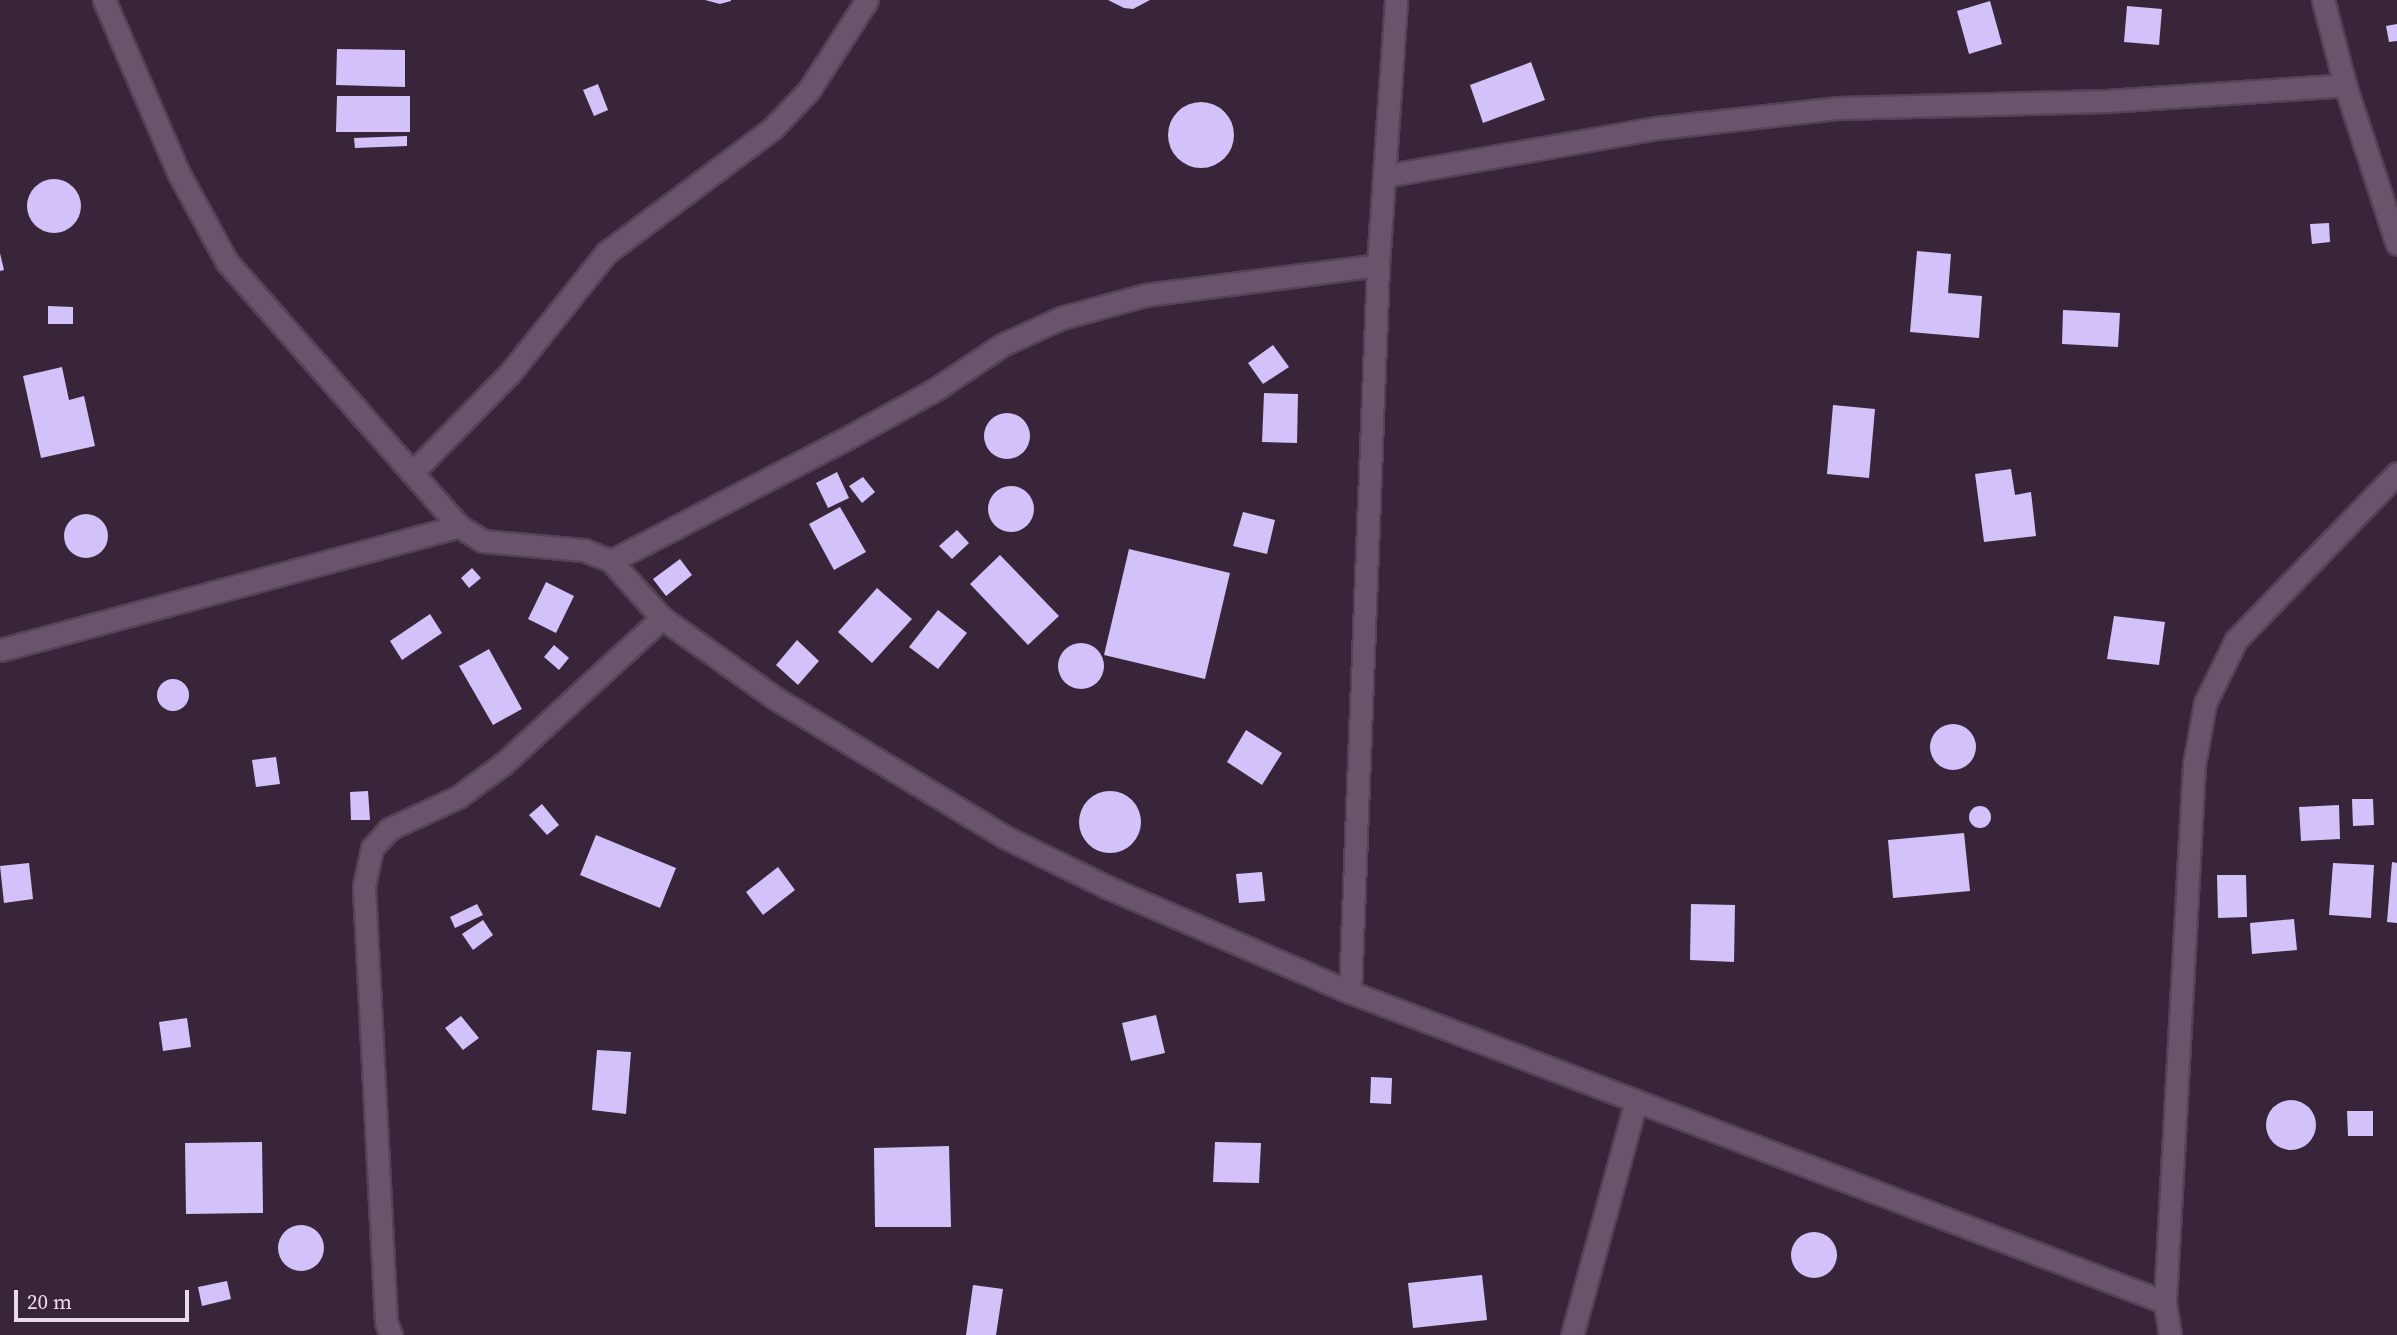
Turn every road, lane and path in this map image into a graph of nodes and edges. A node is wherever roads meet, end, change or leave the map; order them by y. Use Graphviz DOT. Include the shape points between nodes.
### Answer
graph roads {
  1 [pos="104,0"];
  2 [pos="867,0"];
  3 [pos="1395,0"];
  4 [pos="2323,0"];
  5 [pos="2345,85"];
  6 [pos="1384,176"];
  7 [pos="2397,244"];
  8 [pos="1378,265"];
  9 [pos="412,473"];
  10 [pos="2397,473"];
  11 [pos="459,526"];
  12 [pos="611,561"];
  13 [pos="662,618"];
  14 [pos="0,650"];
  15 [pos="1350,992"];
  16 [pos="1636,1101"];
  17 [pos="2165,1302"];
  18 [pos="391,1335"];
  19 [pos="1572,1335"];
  20 [pos="2170,1335"];
  1 -- 9 [label="street" via="179,174 228,262"];
  2 -- 9 [label="street" via="809,90 782,118 606,253 510,373"];
  3 -- 6 [label="street"];
  4 -- 5 [label="street"];
  5 -- 6 [label="street" via="2106,101 1839,108 1657,128"];
  5 -- 7 [label="street"];
  6 -- 8 [label="street"];
  8 -- 12 [label="street" via="1145,295 1061,318 1002,345 936,389"];
  8 -- 15 [label="street"];
  9 -- 11 [label="street"];
  10 -- 17 [label="street" via="2236,640 2205,703 2194,765"];
  11 -- 12 [label="street" via="483,541 584,550"];
  11 -- 14 [label="street"];
  12 -- 13 [label="street"];
  13 -- 15 [label="street" via="778,700 1005,837 1107,887"];
  13 -- 18 [label="street" via="503,764 458,797 389,829 372,848 364,886 386,1322"];
  15 -- 16 [label="street"];
  16 -- 17 [label="street"];
  16 -- 19 [label="street"];
  17 -- 20 [label="street"];
}
